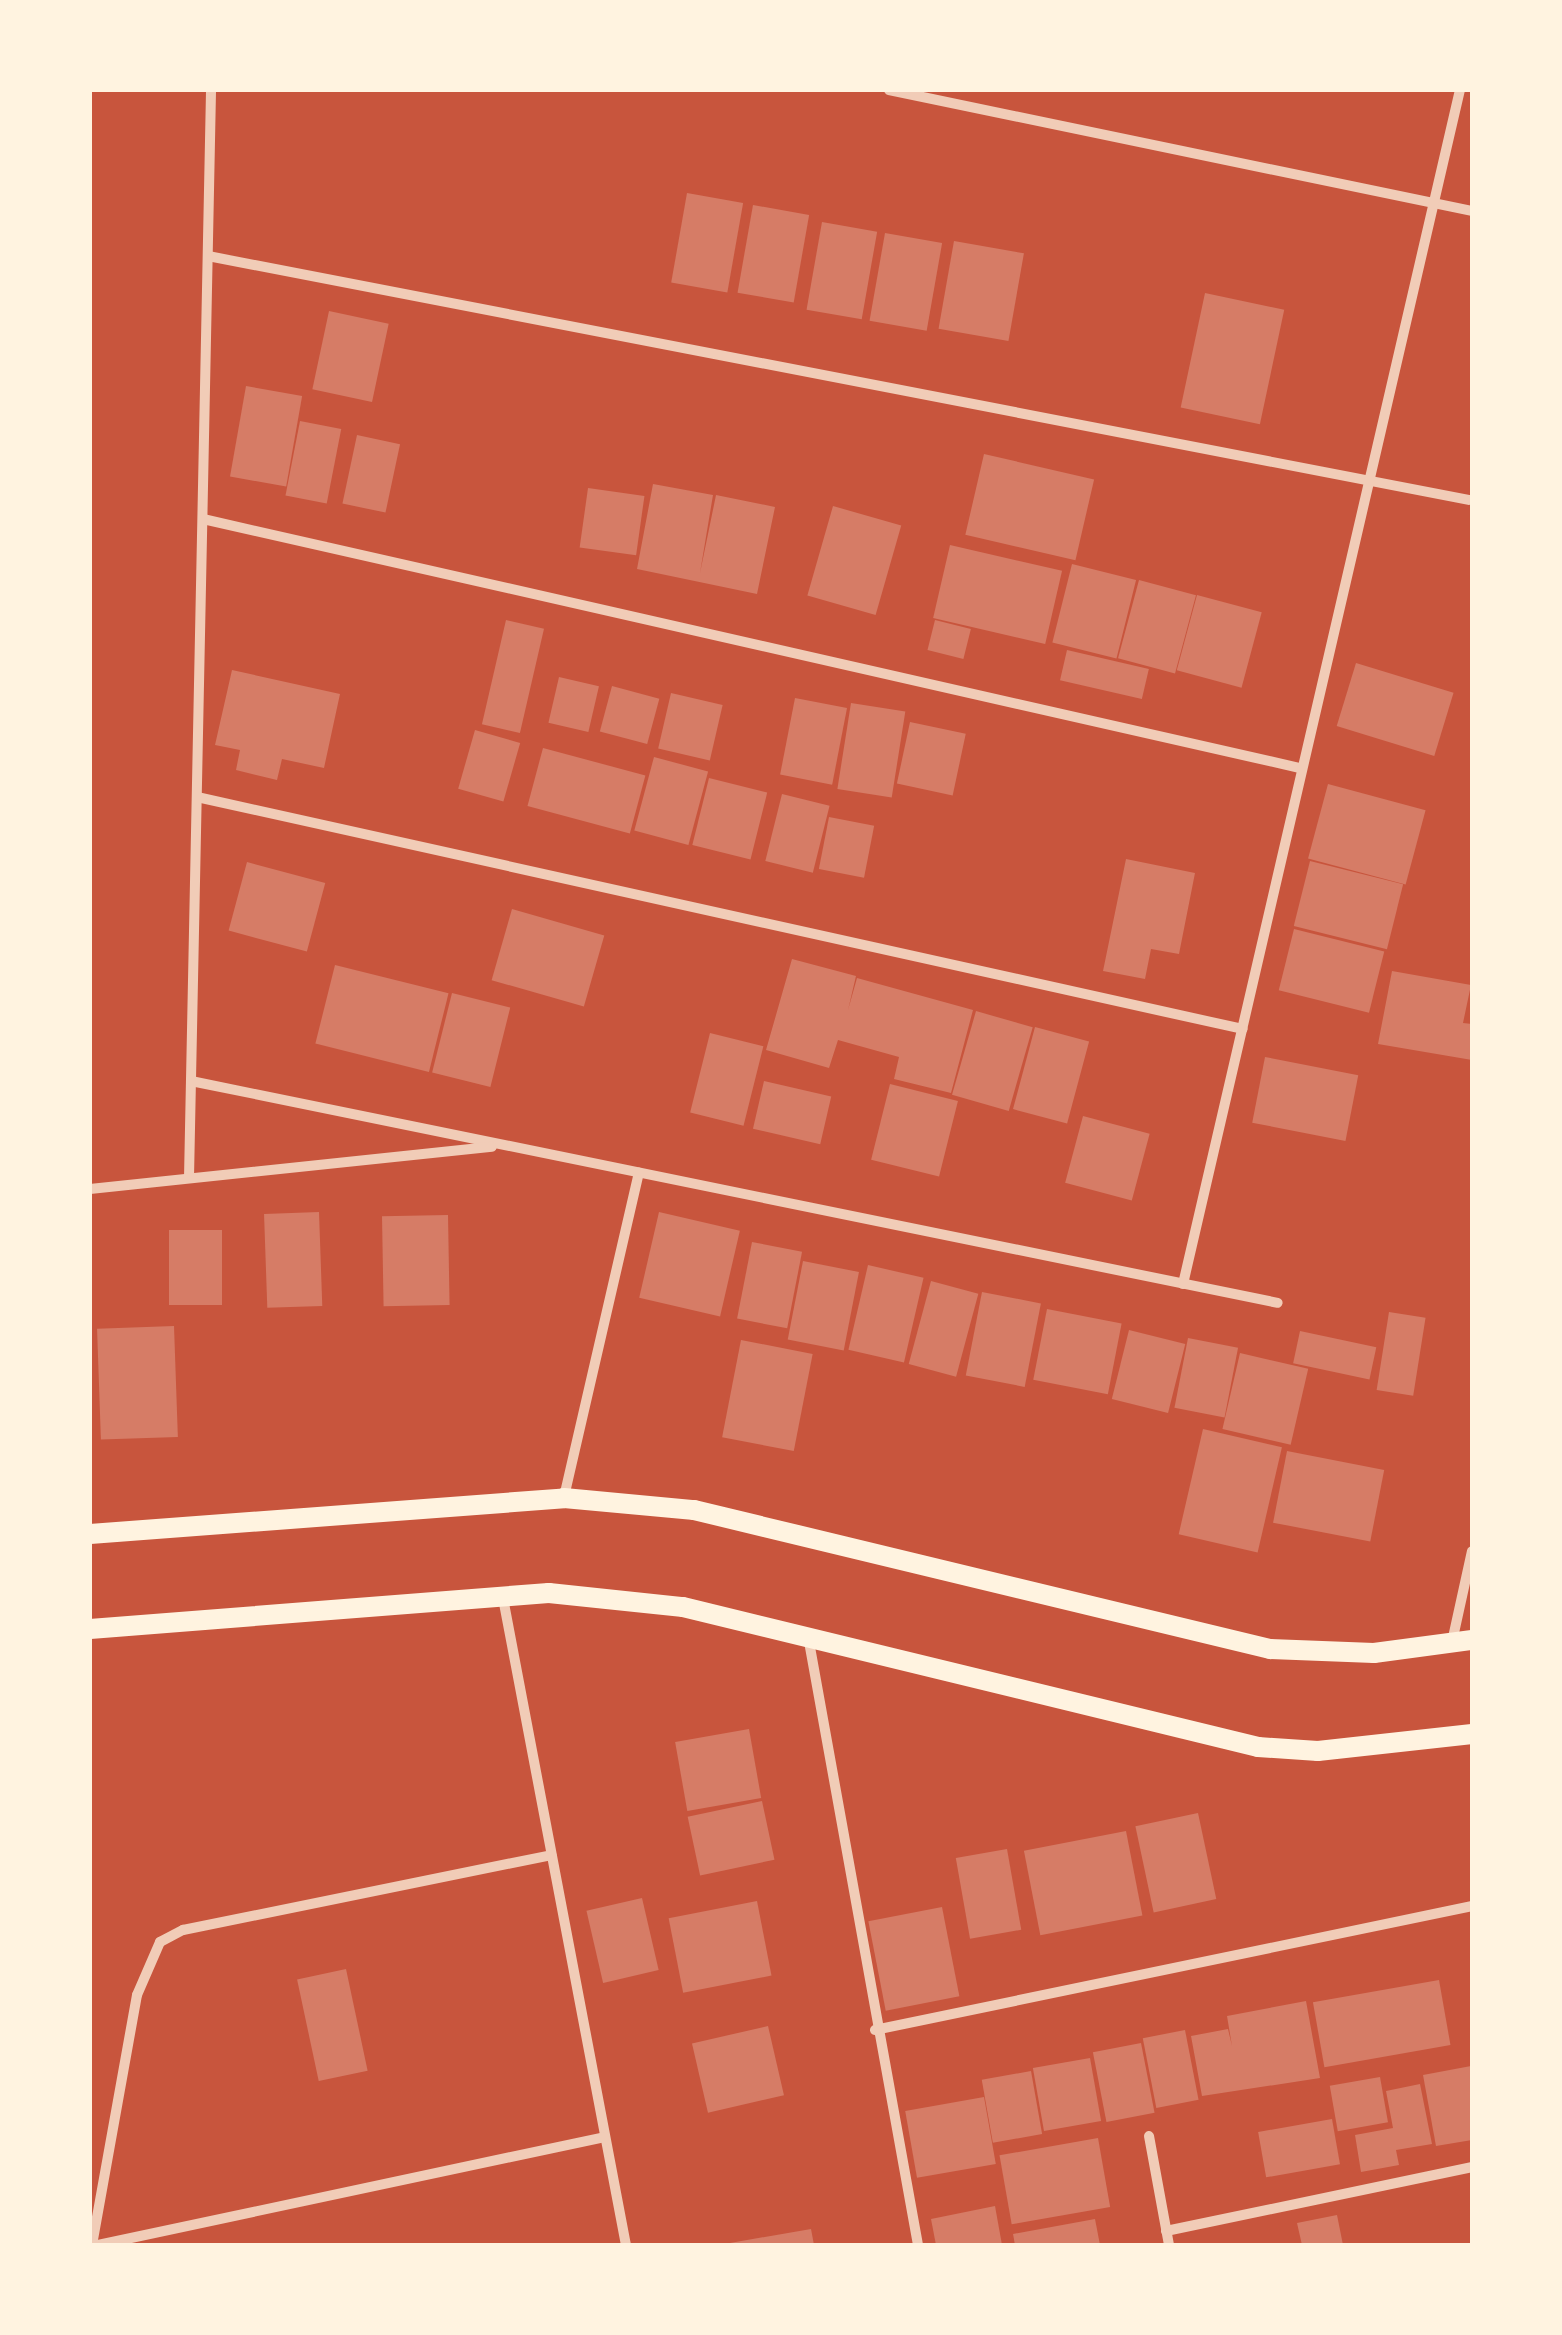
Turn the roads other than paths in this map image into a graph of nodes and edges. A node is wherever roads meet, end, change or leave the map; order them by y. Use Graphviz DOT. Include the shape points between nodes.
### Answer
graph roads {
  1 [pos="211,90"];
  2 [pos="888,90"];
  3 [pos="1460,90"];
  4 [pos="1437,203"];
  5 [pos="1472,210"];
  6 [pos="208,256"];
  7 [pos="1371,480"];
  8 [pos="1469,500"];
  9 [pos="203,519"];
  10 [pos="1300,768"];
  11 [pos="197,796"];
  12 [pos="1243,1029"];
  13 [pos="191,1081"];
  14 [pos="505,1145"];
  15 [pos="639,1172"];
  16 [pos="190,1178"];
  17 [pos="90,1190"];
  18 [pos="1182,1284"];
  19 [pos="1278,1303"];
  20 [pos="564,1498"];
  21 [pos="90,1534"];
  22 [pos="1472,1550"];
  23 [pos="503,1596"];
  24 [pos="90,1629"];
  25 [pos="808,1635"];
  26 [pos="1462,1641"];
  27 [pos="1472,1734"];
  28 [pos="552,1855"];
  29 [pos="1472,1906"];
  30 [pos="875,2030"];
  31 [pos="1148,2136"];
  32 [pos="606,2137"];
  33 [pos="1472,2167"];
  34 [pos="1166,2231"];
  35 [pos="95,2245"];
  36 [pos="626,2245"];
  37 [pos="918,2245"];
  38 [pos="1169,2245"];
  1 -- 6 [label="street"];
  2 -- 4 [label="street"];
  3 -- 4 [label="street"];
  4 -- 5 [label="street"];
  4 -- 7 [label="street"];
  6 -- 7 [label="street"];
  6 -- 9 [label="street"];
  7 -- 8 [label="street"];
  7 -- 10 [label="street"];
  9 -- 10 [label="street"];
  9 -- 11 [label="street"];
  10 -- 12 [label="street"];
  11 -- 12 [label="street"];
  11 -- 13 [label="street"];
  12 -- 18 [label="street"];
  13 -- 14 [label="street"];
  13 -- 16 [label="street"];
  14 -- 15 [label="street"];
  14 -- 16 [label="street"];
  15 -- 18 [label="street"];
  15 -- 20 [label="street"];
  16 -- 17 [label="street"];
  18 -- 19 [label="street"];
  20 -- 21 [label="main road"];
  20 -- 26 [label="main road" via="694,1510 1270,1649 1374,1653"];
  22 -- 26 [label="street"];
  23 -- 24 [label="main road"];
  23 -- 25 [label="main road" via="549,1593 683,1607"];
  23 -- 28 [label="street"];
  25 -- 27 [label="main road" via="1258,1747 1318,1751"];
  25 -- 30 [label="street"];
  28 -- 32 [label="street"];
  28 -- 35 [label="street" via="183,1930 160,1942 148,1960"];
  29 -- 30 [label="street"];
  30 -- 37 [label="street"];
  31 -- 34 [label="street"];
  32 -- 35 [label="street"];
  32 -- 36 [label="street"];
  33 -- 34 [label="street"];
  34 -- 38 [label="street"];
}
